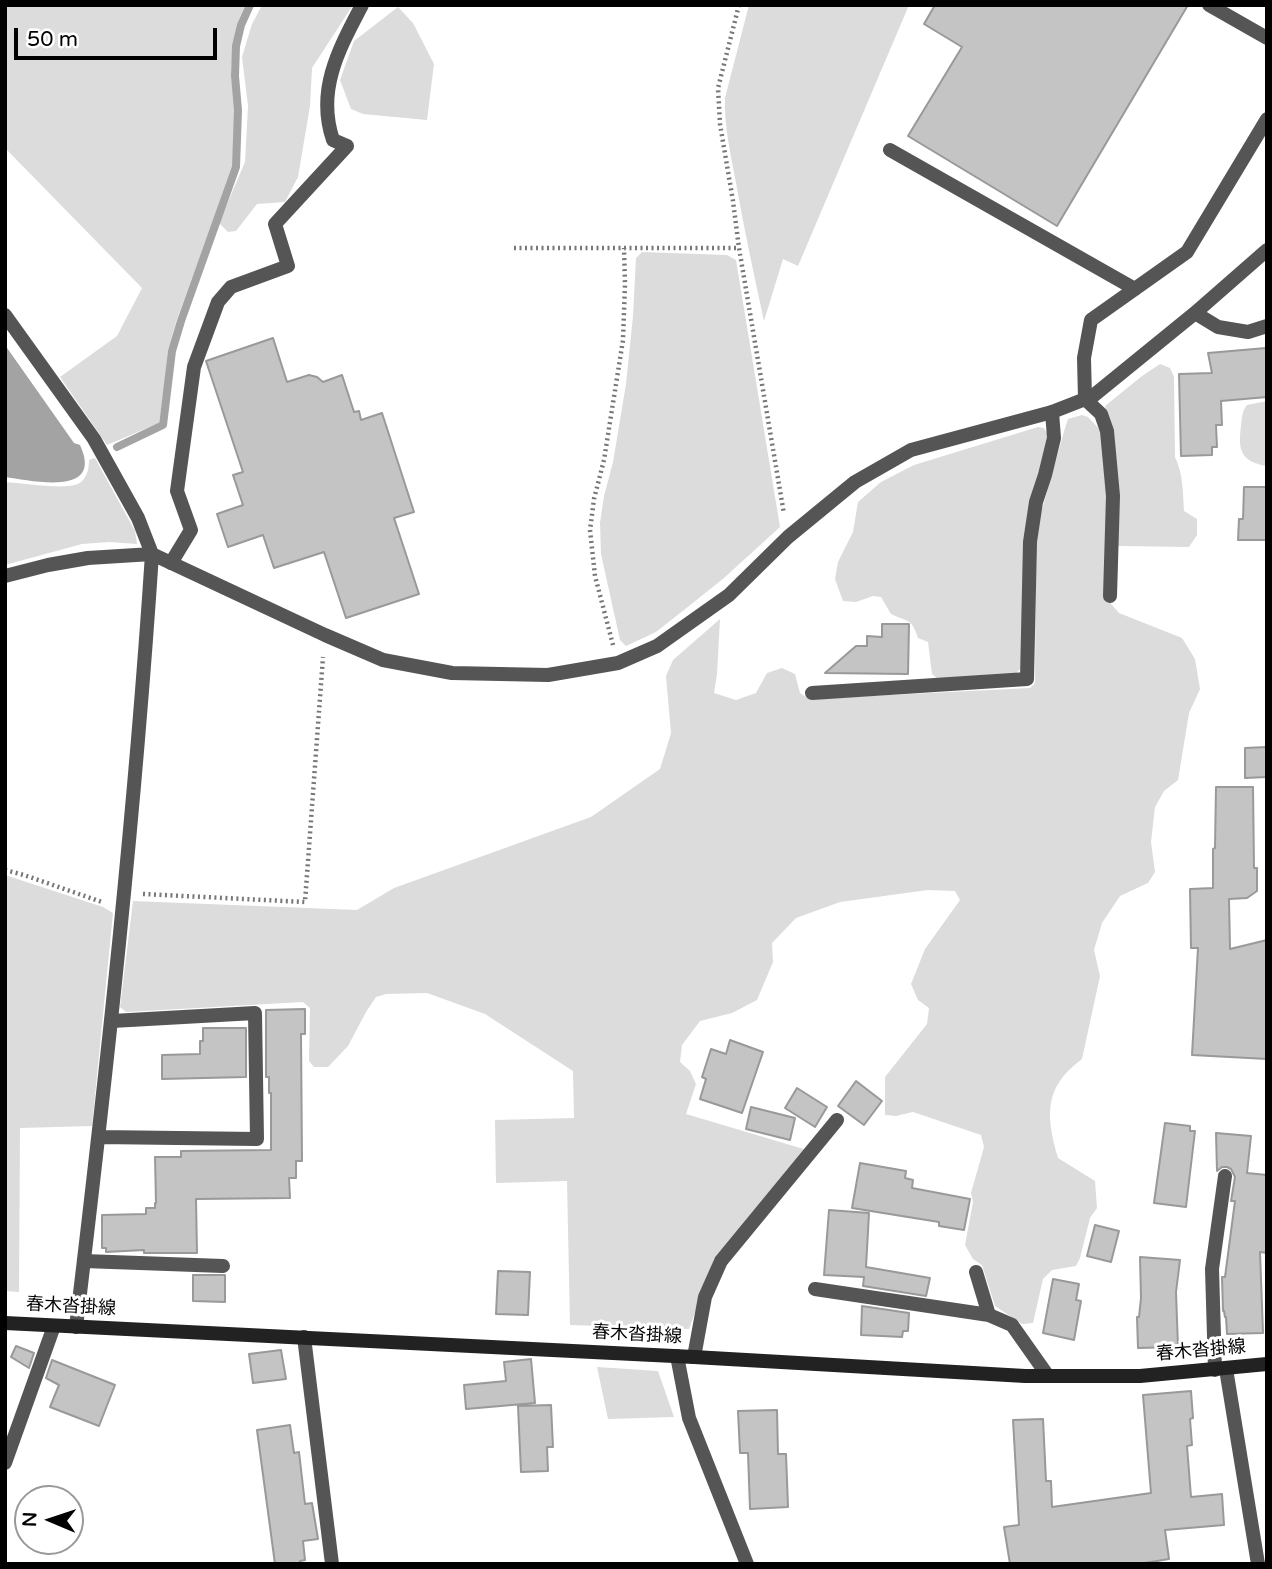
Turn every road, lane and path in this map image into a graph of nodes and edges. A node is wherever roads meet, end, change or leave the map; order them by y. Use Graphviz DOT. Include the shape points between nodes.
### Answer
graph roads {
  1 [pos="362,5"];
  2 [pos="739,5"];
  3 [pos="1209,5"];
  4 [pos="1267,38"];
  5 [pos="1267,118"];
  6 [pos="890,150"];
  7 [pos="514,248"];
  8 [pos="624,248"];
  9 [pos="739,248"];
  10 [pos="1267,250"];
  11 [pos="1135,289"];
  12 [pos="1195,313"];
  13 [pos="5,315"];
  14 [pos="1267,326"];
  15 [pos="1085,400"];
  16 [pos="1052,412"];
  17 [pos="788,537"];
  18 [pos="152,554"];
  19 [pos="171,563"];
  20 [pos="5,576"];
  21 [pos="1110,596"];
  22 [pos="325,635"];
  23 [pos="618,663"];
  24 [pos="812,693"];
  25 [pos="5,870"];
  26 [pos="125,893"];
  27 [pos="123,909"];
  28 [pos="112,1021"];
  29 [pos="837,1120"];
  30 [pos="99,1137"];
  31 [pos="1226,1176"];
  32 [pos="84,1261"];
  33 [pos="223,1266"];
  34 [pos="976,1272"];
  35 [pos="815,1289"];
  36 [pos="989,1315"];
  37 [pos="5,1323"];
  38 [pos="54,1326"];
  39 [pos="76,1326"];
  40 [pos="304,1337"];
  41 [pos="677,1356"];
  42 [pos="694,1357"];
  43 [pos="1267,1364"];
  44 [pos="1221,1369"];
  45 [pos="1048,1376"];
  46 [pos="5,1463"];
  47 [pos="1267,1563"];
  48 [pos="332,1564"];
  49 [pos="747,1564"];
  50 [pos="1259,1564"];
  1 -- 19 [label="street" via="327,87 327,122 333,140 346,146 275,224 288,266 231,287 218,302 194,366 177,491 191,530"];
  2 -- 9 [label="path" via="718,88"];
  3 -- 4 [label="street"];
  5 -- 11 [label="street" via="1187,252"];
  6 -- 11 [label="street"];
  7 -- 8 [label="path"];
  8 -- 9 [label="path"];
  8 -- 23 [label="path" via="623,340 590,530 595,576"];
  9 -- 17 [label="path"];
  10 -- 12 [label="street"];
  11 -- 15 [label="street" via="1091,320 1084,358"];
  12 -- 14 [label="street" via="1218,327 1248,332"];
  12 -- 15 [label="street"];
  13 -- 18 [label="street" via="94,439 138,518"];
  15 -- 16 [label="street"];
  15 -- 21 [label="street" via="1101,414 1107,431 1113,496"];
  16 -- 17 [label="street" via="911,450 855,482"];
  16 -- 24 [label="street" via="1054,438 1030,542 1027,679"];
  17 -- 23 [label="street" via="729,595 657,646"];
  18 -- 19 [label="street"];
  18 -- 20 [label="street" via="88,558"];
  18 -- 26 [label="street"];
  19 -- 22 [label="street"];
  22 -- 23 [label="street" via="383,660 452,673 548,674"];
  22 -- 26 [label="path" via="305,902"];
  25 -- 27 [label="path"];
  26 -- 27 [label="street"];
  27 -- 28 [label="street"];
  28 -- 30 [label="street"];
  28 -- 30 [label="street" via="255,1013 257,1139"];
  29 -- 42 [label="street" via="721,1261 705,1297"];
  30 -- 32 [label="street"];
  31 -- 44 [label="street" via="1212,1269"];
  32 -- 33 [label="street"];
  32 -- 39 [label="street"];
  34 -- 36 [label="street"];
  35 -- 36 [label="street"];
  36 -- 45 [label="street" via="1012,1325"];
  37 -- 38 [label="main road, 春木沓掛線"];
  38 -- 39 [label="main road, 春木沓掛線"];
  38 -- 46 [label="street"];
  39 -- 40 [label="main road, 春木沓掛線"];
  40 -- 41 [label="main road, 春木沓掛線"];
  40 -- 48 [label="street"];
  41 -- 42 [label="main road, 春木沓掛線"];
  41 -- 49 [label="street" via="689,1418"];
  42 -- 45 [label="main road, 春木沓掛線"];
  43 -- 44 [label="main road, 春木沓掛線"];
  44 -- 45 [label="main road, 春木沓掛線" via="1140,1376"];
  44 -- 50 [label="street"];
  47 -- 50 [label="street"];
}
